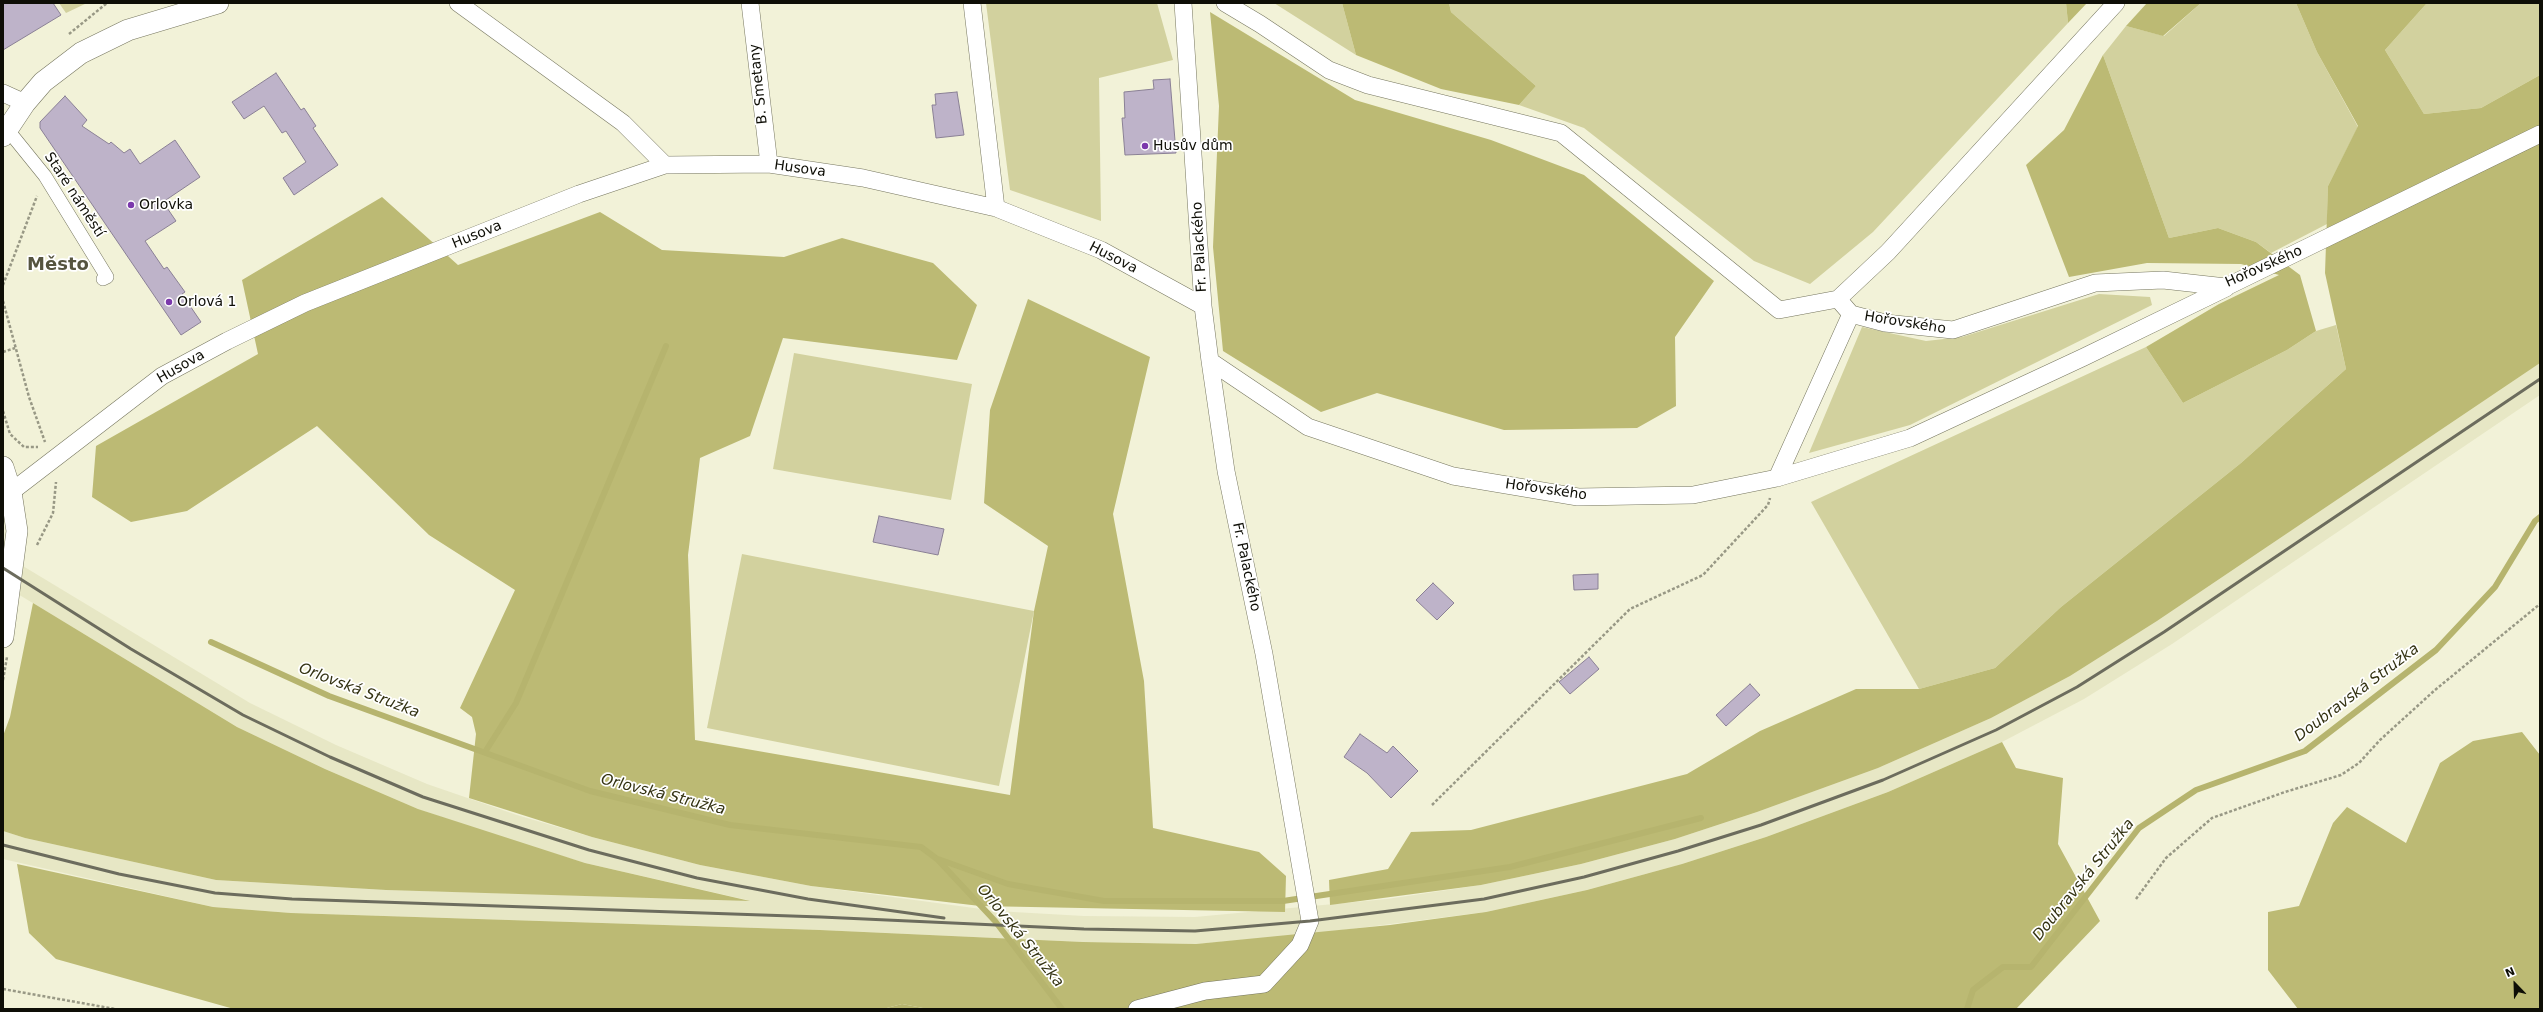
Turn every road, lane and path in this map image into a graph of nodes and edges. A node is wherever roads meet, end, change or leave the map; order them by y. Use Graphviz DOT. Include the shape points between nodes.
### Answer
graph roads {
  1 [pos="218,3"];
  2 [pos="458,3"];
  3 [pos="750,3"];
  4 [pos="972,3"];
  5 [pos="1183,3"];
  6 [pos="1225,3"];
  7 [pos="2116,3"];
  8 [pos="3,93"];
  9 [pos="24,102"];
  10 [pos="5,132"];
  11 [pos="2540,134"];
  12 [pos="768,164"];
  13 [pos="665,165"];
  14 [pos="45,176"];
  15 [pos="996,208"];
  16 [pos="103,278"];
  17 [pos="3,285"];
  18 [pos="2226,287"];
  19 [pos="1838,299"];
  20 [pos="3,301"];
  21 [pos="1203,306"];
  22 [pos="1851,314"];
  23 [pos="15,348"];
  24 [pos="3,352"];
  25 [pos="1210,361"];
  26 [pos="46,444"];
  27 [pos="3,467"];
  28 [pos="1777,478"];
  29 [pos="11,492"];
  30 [pos="6,596"];
  31 [pos="2540,604"];
  32 [pos="3,636"];
  33 [pos="1432,805"];
  34 [pos="2136,899"];
  35 [pos="3,989"];
  36 [pos="115,1009"];
  37 [pos="1137,1009"];
  1 -- 9 [label="street" via="128,30 104,41 62,67"];
  2 -- 13 [label="street" via="622,123"];
  3 -- 12 [label="street, B. Smetany"];
  4 -- 15 [label="street"];
  5 -- 21 [label="street, Fr. Palackého"];
  6 -- 19 [label="street" via="1329,70 1368,85 1561,133 1779,310"];
  7 -- 19 [label="street" via="1888,252"];
  8 -- 9 [label="street"];
  9 -- 10 [label="street"];
  10 -- 14 [label="street, Staré náměstí"];
  11 -- 18 [label="street, Hořovského"];
  12 -- 13 [label="street, Husova"];
  12 -- 15 [label="street, Husova" via="863,178"];
  13 -- 29 [label="street, Husova" via="578,194 305,303 227,341 162,376"];
  14 -- 16 [label="street, Staré náměstí" via="107,276"];
  14 -- 17 [label="path"];
  15 -- 21 [label="street, Husova" via="1101,250"];
  18 -- 22 [label="street, Hořovského" via="2163,280 2095,283 1952,330 1885,323"];
  18 -- 28 [label="street" via="1910,438"];
  19 -- 22 [label="street, Hořovského"];
  20 -- 23 [label="path"];
  21 -- 25 [label="street, Fr. Palackého"];
  22 -- 28 [label="street, Hořovského"];
  23 -- 24 [label="path"];
  23 -- 26 [label="path"];
  25 -- 28 [label="street, Hořovského" via="1308,427 1453,476 1578,497 1693,495"];
  25 -- 37 [label="street, Fr. Palackého" via="1226,471 1264,654 1310,921 1300,946 1264,984 1205,991"];
  27 -- 29 [label="street"];
  28 -- 33 [label="path" via="1768,505 1703,575 1630,609"];
  29 -- 30 [label="street" via="17,531"];
  30 -- 32 [label="street"];
  31 -- 34 [label="path" via="2435,690 2380,740 2359,763 2341,775 2212,818 2166,858"];
  35 -- 36 [label="path"];
}
